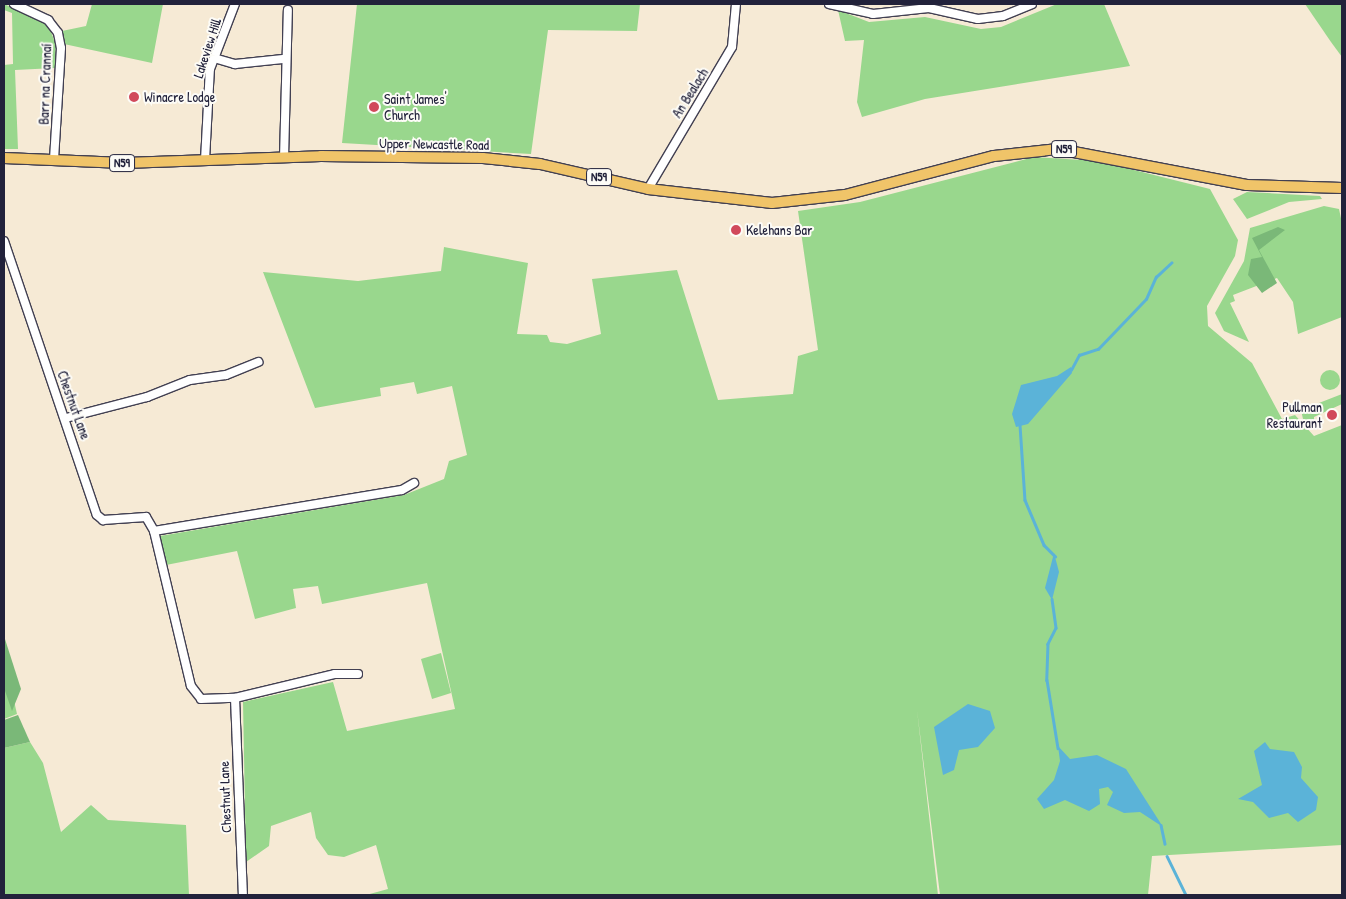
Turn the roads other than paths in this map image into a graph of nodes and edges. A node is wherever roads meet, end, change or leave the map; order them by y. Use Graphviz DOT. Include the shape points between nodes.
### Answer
graph roads {
  1 [pos="14,4"];
  2 [pos="235,4"];
  3 [pos="736,4"];
  4 [pos="829,4"];
  5 [pos="1032,4"];
  6 [pos="288,10"];
  7 [pos="214,58"];
  8 [pos="283,59"];
  9 [pos="4,158"];
  10 [pos="284,158"];
  11 [pos="54,159"];
  12 [pos="205,160"];
  13 [pos="1342,188"];
  14 [pos="648,189"];
  15 [pos="4,241"];
  16 [pos="258,362"];
  17 [pos="66,418"];
  18 [pos="414,483"];
  19 [pos="154,531"];
  20 [pos="358,674"];
  21 [pos="235,698"];
  22 [pos="243,895"];
  1 -- 11 [label="street, Barr na Crannaí" via="48,20 58,33 61,48"];
  2 -- 7 [label="street, Lakeview Hill"];
  3 -- 14 [label="street, An Bealach" via="732,47"];
  4 -- 5 [label="street" via="873,14 929,8 978,19 1003,16"];
  6 -- 8 [label="street"];
  7 -- 8 [label="street" via="235,64"];
  7 -- 12 [label="street, Lakeview Hill" via="205,98"];
  8 -- 10 [label="street"];
  9 -- 11 [label="main road, Upper Newcastle Road / N59"];
  10 -- 12 [label="main road, Upper Newcastle Road / N59"];
  10 -- 14 [label="main road, Upper Newcastle Road / N59" via="512,161"];
  11 -- 12 [label="main road, Upper Newcastle Road / N59"];
  13 -- 14 [label="main road, Upper Newcastle Road / N59" via="1247,185 1097,153 1051,149 994,156 858,192 766,203"];
  15 -- 17 [label="street, Chestnut Lane"];
  16 -- 17 [label="street" via="226,375 190,380 147,397"];
  17 -- 19 [label="street, Chestnut Lane" via="97,515 103,520 141,515"];
  18 -- 19 [label="street" via="402,490"];
  19 -- 21 [label="street" via="191,686 201,699"];
  20 -- 21 [label="street" via="335,674"];
  21 -- 22 [label="street, Chestnut Lane"];
}
